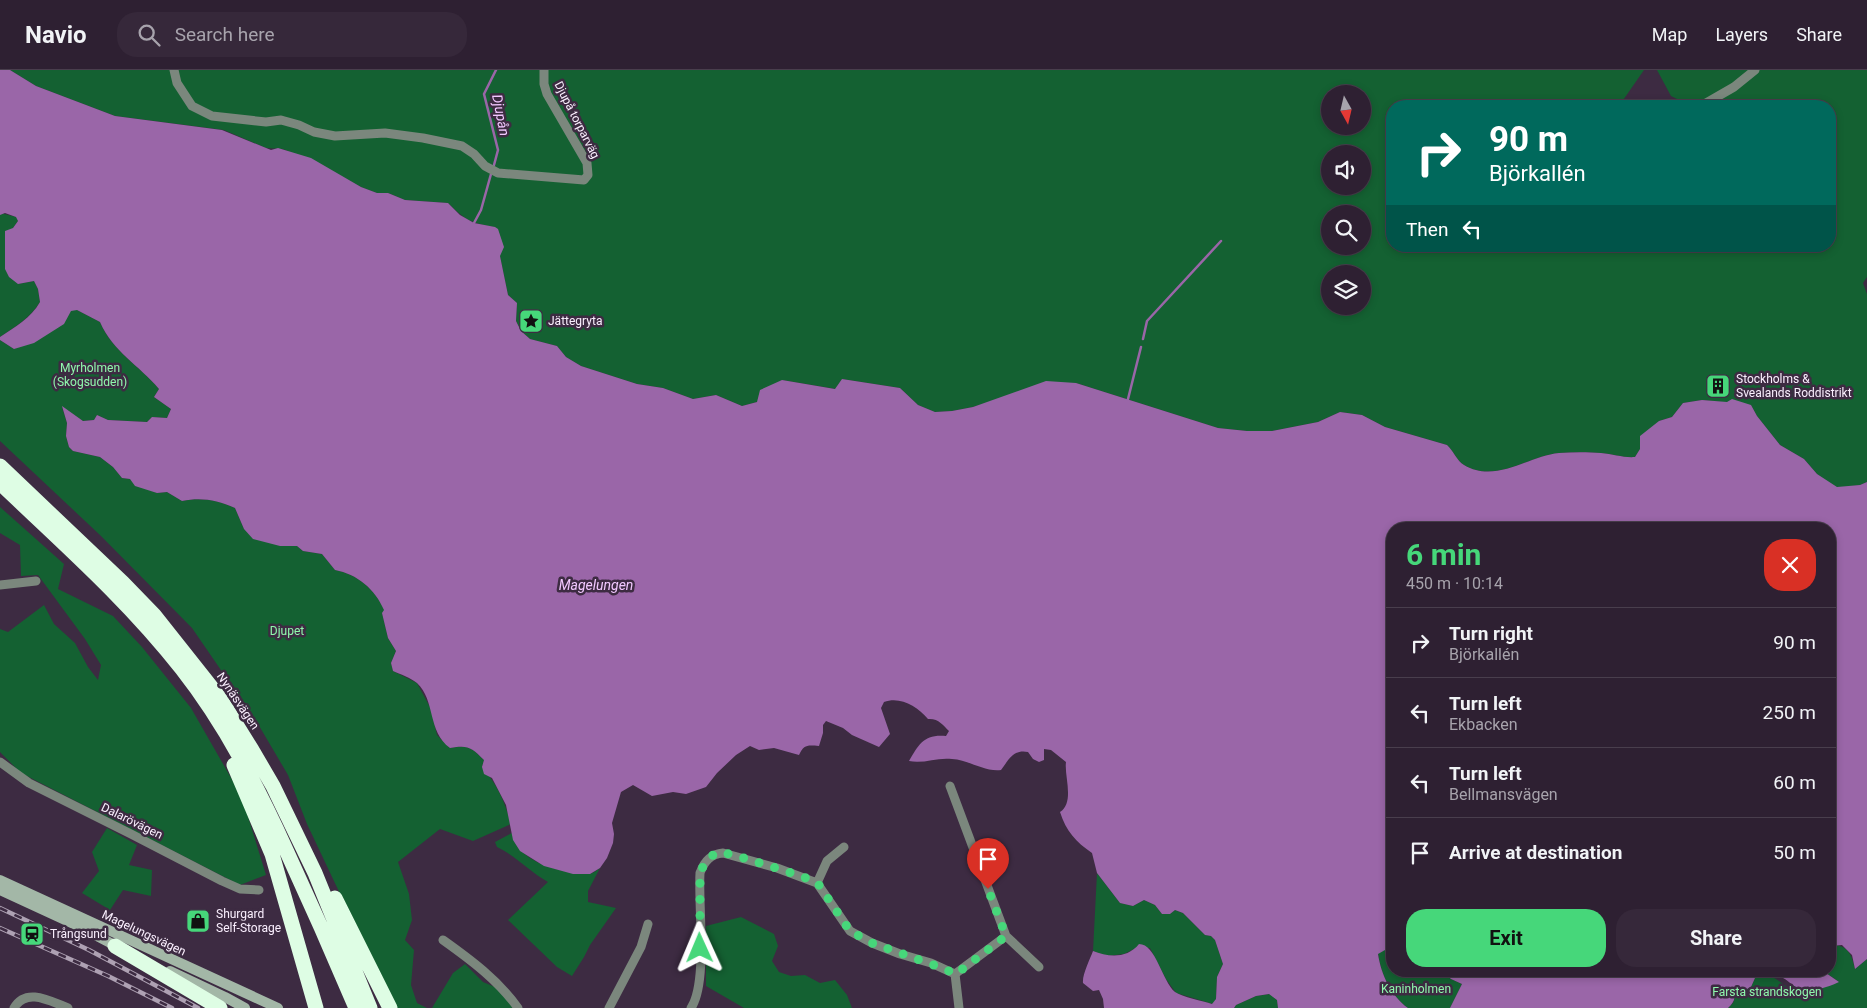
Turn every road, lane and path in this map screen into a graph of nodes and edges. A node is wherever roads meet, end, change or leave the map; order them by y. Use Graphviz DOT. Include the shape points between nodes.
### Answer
graph roads {
  1 [pos="174,70"];
  2 [pos="544,70"];
  3 [pos="1755,70"];
  4 [pos="1712,100"];
  5 [pos="0,466"];
  6 [pos="0,483"];
  7 [pos="36,581"];
  8 [pos="0,585"];
  9 [pos="182,669"];
  10 [pos="0,762"];
  11 [pos="950,786"];
  12 [pos="844,848"];
  13 [pos="0,880"];
  14 [pos="817,882"];
  15 [pos="0,890"];
  16 [pos="259,890"];
  17 [pos="648,924"];
  18 [pos="1006,936"];
  19 [pos="443,940"];
  20 [pos="115,946"];
  21 [pos="353,966"];
  22 [pos="1039,967"];
  23 [pos="956,974"];
  24 [pos="14,1008"];
  25 [pos="68,1008"];
  26 [pos="220,1008"];
  27 [pos="245,1008"];
  28 [pos="278,1008"];
  29 [pos="316,1008"];
  30 [pos="356,1008"];
  31 [pos="370,1008"];
  32 [pos="390,1008"];
  33 [pos="518,1008"];
  34 [pos="609,1008"];
  35 [pos="691,1008"];
  36 [pos="959,1008"];
  1 -- 2 [label="street, Djupå torparväg" via="177,83 192,106 212,116 245,121 281,120 335,136 385,133 423,138 462,146 498,173 584,180 588,175 587,163 547,94"];
  3 -- 4 [label="street"];
  5 -- 21 [label="highway, Nynäsvägen" via="154,615 219,697 273,786 315,873"];
  6 -- 9 [label="highway, Nynäsvägen" via="114,593"];
  7 -- 8 [label="street"];
  9 -- 21 [label="highway, Nynäsvägen" via="207,704 260,794"];
  9 -- 29 [label="highway" via="233,762 256,813 272,854"];
  10 -- 16 [label="street, Dalarövägen" via="29,783 240,890"];
  11 -- 18 [label="street"];
  12 -- 14 [label="street" via="827,861"];
  13 -- 28 [label="street, Magelungsvägen"];
  14 -- 23 [label="street" via="850,931 872,943"];
  14 -- 35 [label="street" via="731,854 715,853 709,857 700,874 699,985"];
  15 -- 20 [label="street, Magelungsvägen"];
  17 -- 34 [label="street" via="641,947"];
  18 -- 22 [label="street"];
  18 -- 23 [label="street"];
  19 -- 33 [label="street" via="495,982"];
  20 -- 26 [label="highway"];
  20 -- 27 [label="street, Magelungsvägen"];
  21 -- 30 [label="highway, Nynäsvägen"];
  21 -- 31 [label="highway, Nynäsvägen"];
  21 -- 32 [label="highway"];
  23 -- 36 [label="street"];
  24 -- 25 [label="street" via="26,996 37,996"];
}
